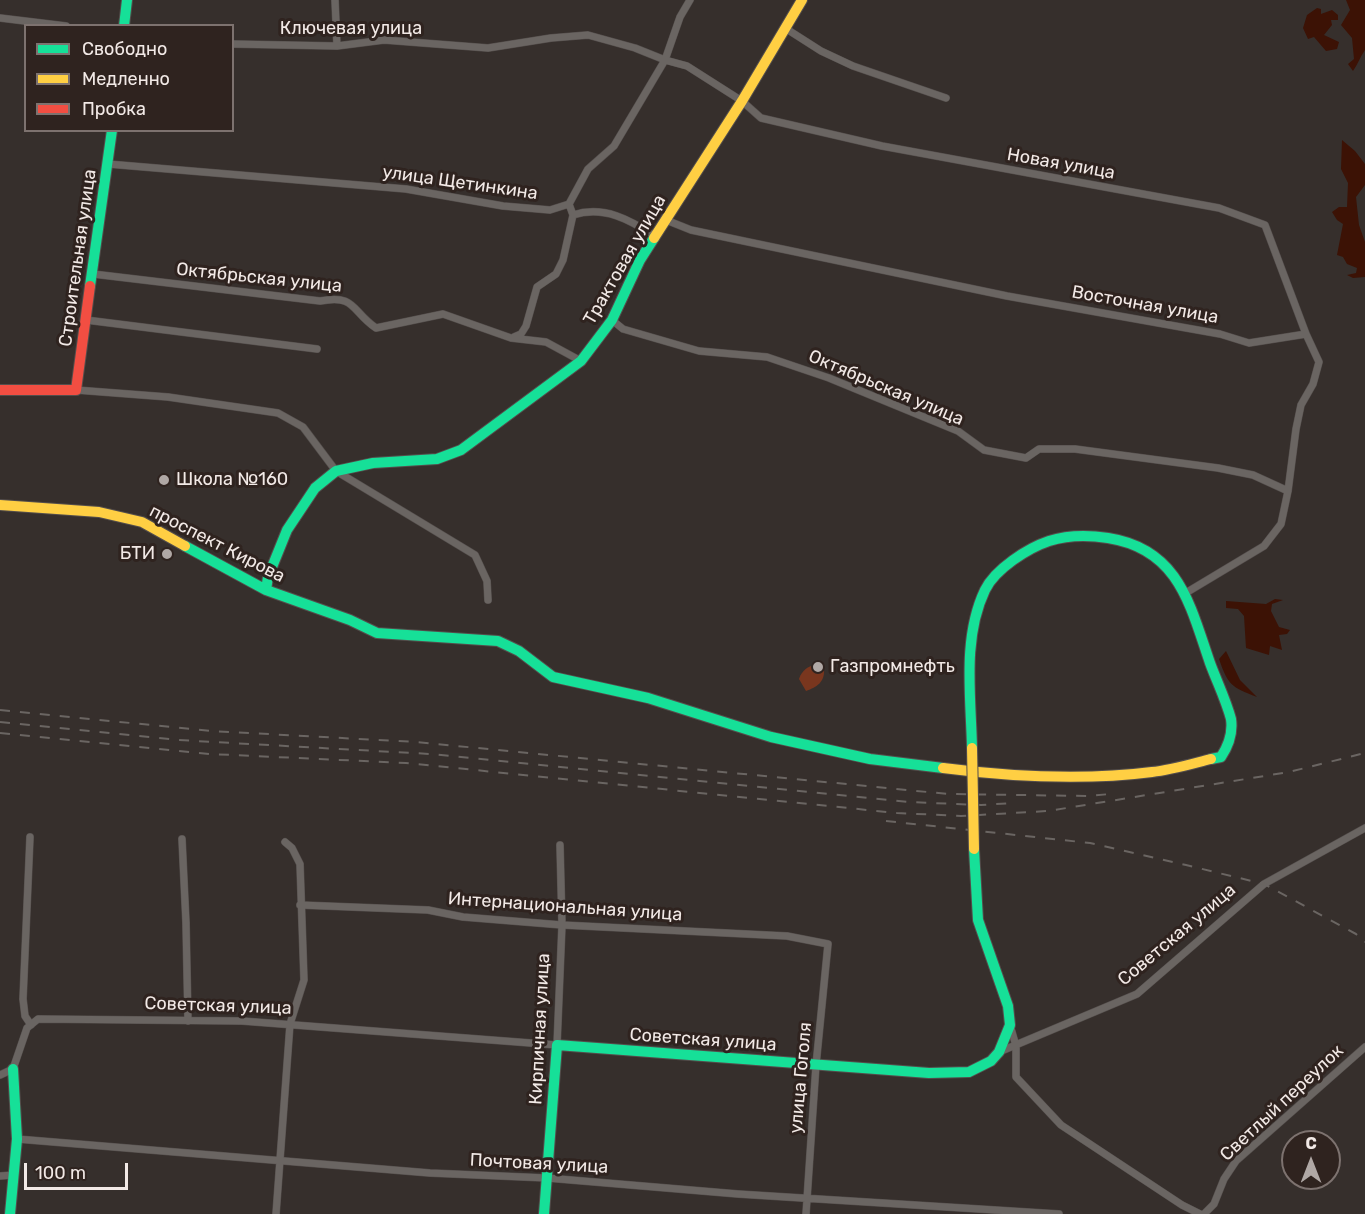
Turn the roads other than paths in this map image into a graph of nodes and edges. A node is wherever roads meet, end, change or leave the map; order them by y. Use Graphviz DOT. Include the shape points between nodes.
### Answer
graph roads {
  1 [pos="127,0"];
  2 [pos="335,0"];
  3 [pos="690,0"];
  4 [pos="802,0"];
  5 [pos="0,18"];
  6 [pos="50,24"];
  7 [pos="124,24"];
  8 [pos="785,28"];
  9 [pos="234,44"];
  10 [pos="337,46"];
  11 [pos="665,60"];
  12 [pos="946,98"];
  13 [pos="742,101"];
  14 [pos="112,132"];
  15 [pos="108,165"];
  16 [pos="569,204"];
  17 [pos="573,215"];
  18 [pos="666,220"];
  19 [pos="655,236"];
  20 [pos="93,274"];
  21 [pos="86,320"];
  22 [pos="612,320"];
  23 [pos="1306,334"];
  24 [pos="512,338"];
  25 [pos="317,349"];
  26 [pos="581,361"];
  27 [pos="0,390"];
  28 [pos="76,390"];
  29 [pos="336,471"];
  30 [pos="1288,491"];
  31 [pos="0,505"];
  32 [pos="266,590"];
  33 [pos="1184,594"];
  34 [pos="488,600"];
  35 [pos="1365,828"];
  36 [pos="30,837"];
  37 [pos="182,839"];
  38 [pos="285,842"];
  39 [pos="560,845"];
  40 [pos="301,905"];
  41 [pos="562,925"];
  42 [pos="828,944"];
  43 [pos="188,1020"];
  44 [pos="290,1024"];
  45 [pos="31,1025"];
  46 [pos="1010,1025"];
  47 [pos="557,1045"];
  48 [pos="1016,1046"];
  49 [pos="1365,1047"];
  50 [pos="999,1053"];
  51 [pos="816,1065"];
  52 [pos="13,1069"];
  53 [pos="0,1075"];
  54 [pos="17,1139"];
  55 [pos="279,1162"];
  56 [pos="13,1175"];
  57 [pos="0,1176"];
  58 [pos="547,1178"];
  59 [pos="807,1198"];
  60 [pos="10,1214"];
  61 [pos="276,1214"];
  62 [pos="544,1214"];
  63 [pos="806,1214"];
  64 [pos="1059,1214"];
  65 [pos="1202,1214"];
  1 -- 7 [label="street"];
  2 -- 10 [label="street"];
  3 -- 11 [label="street" via="680,16"];
  4 -- 8 [label="street, Трактовая улица"];
  5 -- 6 [label="street"];
  8 -- 12 [label="street" via="853,66"];
  8 -- 13 [label="street, Трактовая улица"];
  9 -- 10 [label="street, Ключевая улица"];
  10 -- 11 [label="street, Ключевая улица" via="384,40 488,48 588,35"];
  11 -- 13 [label="street, Ключевая улица" via="687,66"];
  11 -- 16 [label="street" via="614,146 588,170"];
  13 -- 18 [label="street, Трактовая улица"];
  13 -- 23 [label="street, Новая улица" via="761,118 882,147 1219,208 1265,225"];
  14 -- 15 [label="street, Строительная улица"];
  15 -- 16 [label="street, улица Щетинкина" via="406,189 550,210"];
  15 -- 20 [label="street, Строительная улица"];
  16 -- 17 [label="street"];
  17 -- 19 [label="street" via="615,214"];
  17 -- 24 [label="street" via="563,260 556,274 537,287 526,326"];
  18 -- 19 [label="street, Трактовая улица"];
  18 -- 23 [label="street, Восточная улица" via="691,230 1007,296 1220,334 1249,343"];
  19 -- 22 [label="street, Трактовая улица"];
  20 -- 21 [label="street, Строительная улица"];
  20 -- 24 [label="street, Октябрьская улица" via="320,302 346,300 376,328 443,314"];
  21 -- 25 [label="street"];
  21 -- 28 [label="street, Строительная улица"];
  22 -- 26 [label="street, Трактовая улица"];
  22 -- 30 [label="street, Октябрьская улица" via="622,329 663,342 699,351 767,357 829,378 957,430 984,450 1026,458 1039,449 1075,449 1218,468 1253,475"];
  23 -- 30 [label="street" via="1319,362 1301,405"];
  24 -- 26 [label="street, Октябрьская улица" via="546,342"];
  26 -- 29 [label="street, Трактовая улица" via="461,450 437,459 373,463"];
  27 -- 28 [label="street"];
  28 -- 29 [label="street" via="168,397 278,413 303,427"];
  29 -- 32 [label="street" via="315,488 287,530"];
  29 -- 34 [label="street" via="475,555 487,581"];
  30 -- 33 [label="street" via="1281,524 1264,546"];
  31 -- 32 [label="street, проспект Кирова" via="99,512 142,522"];
  32 -- 33 [label="street, проспект Кирова" via="377,633 498,642 519,651 553,677 648,698 771,737 870,759 1004,776 1094,778 1207,761 1221,757 1229,746 1232,719"];
  33 -- 46 [label="street, проспект Кирова, bridge" via="1165,564 1147,551 1126,541 1097,536 1071,536 1041,544 1020,554 986,588 975,617 972,654 974,849 978,920 1008,1006"];
  35 -- 48 [label="street, Советская улица" via="1264,884 1137,994"];
  36 -- 45 [label="street" via="23,999 25,1016"];
  37 -- 43 [label="street"];
  38 -- 40 [label="street" via="300,864"];
  39 -- 41 [label="street, Кирпичная улица"];
  40 -- 41 [label="street, Интернациональная улица" via="428,910 463,917"];
  40 -- 44 [label="street" via="304,980"];
  41 -- 42 [label="street, Интернациональная улица" via="787,936"];
  41 -- 47 [label="street, Кирпичная улица"];
  42 -- 51 [label="street, улица Гоголя"];
  43 -- 44 [label="street, Советская улица"];
  43 -- 45 [label="street, Советская улица" via="38,1019"];
  44 -- 47 [label="street, Советская улица"];
  44 -- 55 [label="street"];
  45 -- 52 [label="street"];
  46 -- 48 [label="street"];
  46 -- 50 [label="street"];
  47 -- 51 [label="street, Советская улица"];
  47 -- 58 [label="street, Кирпичная улица"];
  48 -- 50 [label="street, Советская улица"];
  48 -- 65 [label="street" via="1016,1077 1061,1125 1182,1205"];
  49 -- 65 [label="street, Светлый переулок" via="1236,1161 1214,1204"];
  50 -- 51 [label="street, Советская улица" via="969,1072"];
  51 -- 59 [label="street, улица Гоголя"];
  52 -- 53 [label="street"];
  52 -- 54 [label="street"];
  54 -- 55 [label="street, Почтовая улица"];
  54 -- 56 [label="street"];
  55 -- 58 [label="street, Почтовая улица"];
  55 -- 61 [label="street"];
  56 -- 57 [label="street"];
  56 -- 60 [label="street"];
  58 -- 59 [label="street, Почтовая улица"];
  58 -- 62 [label="street, Кирпичная улица"];
  59 -- 63 [label="street, улица Гоголя"];
  59 -- 64 [label="street, Почтовая улица"];
}
